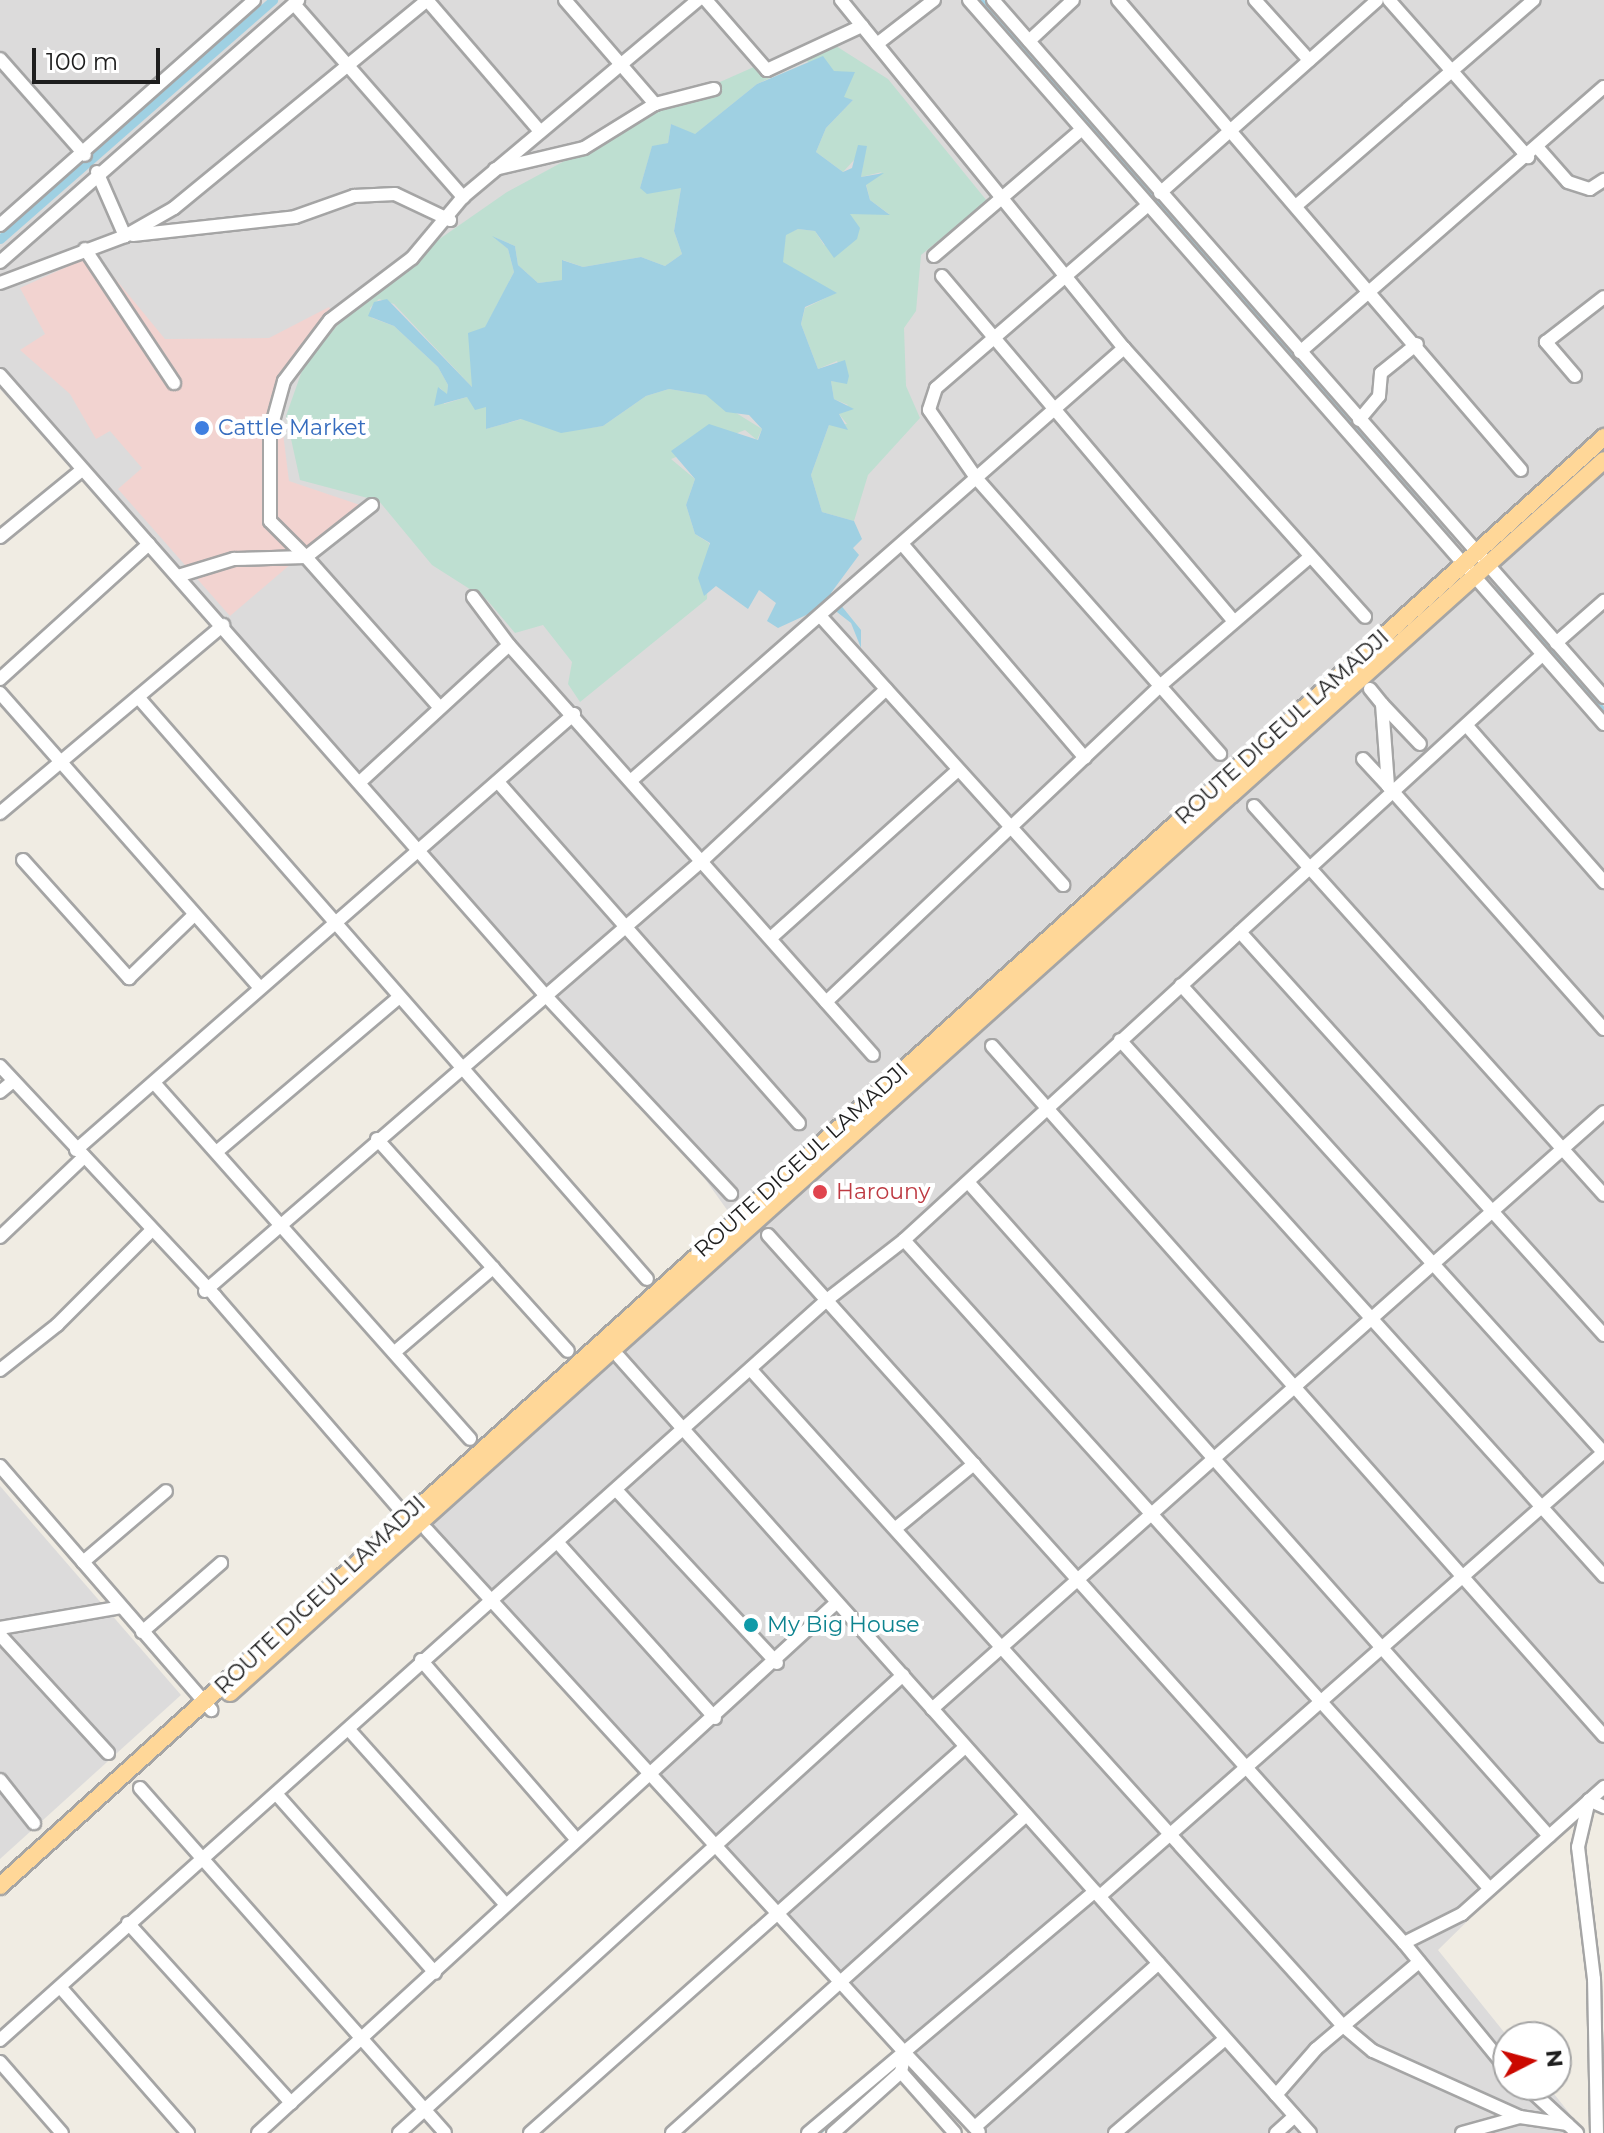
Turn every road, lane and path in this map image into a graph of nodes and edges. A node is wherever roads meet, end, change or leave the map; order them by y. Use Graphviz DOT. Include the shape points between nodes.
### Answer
graph roads {
  1 [pos="254,0"];
  2 [pos="565,0"];
  3 [pos="698,0"];
  4 [pos="706,0"];
  5 [pos="841,0"];
  6 [pos="934,0"];
  7 [pos="969,0"];
  8 [pos="993,0"];
  9 [pos="1073,0"];
  10 [pos="1118,0"];
  11 [pos="1255,0"];
  12 [pos="1377,0"];
  13 [pos="1389,0"];
  14 [pos="1534,0"];
  15 [pos="296,2"];
  16 [pos="862,26"];
  17 [pos="1029,41"];
  18 [pos="877,44"];
  19 [pos="0,59"];
  20 [pos="1309,60"];
  21 [pos="619,62"];
  22 [pos="349,66"];
  23 [pos="1453,72"];
  24 [pos="1604,87"];
  25 [pos="714,89"];
  26 [pos="655,104"];
  27 [pos="1228,127"];
  28 [pos="538,129"];
  29 [pos="1081,130"];
  30 [pos="1533,153"];
  31 [pos="85,155"];
  32 [pos="493,170"];
  33 [pos="97,172"];
  34 [pos="1604,180"];
  35 [pos="1590,189"];
  36 [pos="1604,191"];
  37 [pos="1160,193"];
  38 [pos="463,197"];
  39 [pos="998,200"];
  40 [pos="1148,205"];
  41 [pos="1297,205"];
  42 [pos="0,206"];
  43 [pos="450,220"];
  44 [pos="5,221"];
  45 [pos="125,236"];
  46 [pos="85,249"];
  47 [pos="934,256"];
  48 [pos="0,262"];
  49 [pos="1064,273"];
  50 [pos="942,276"];
  51 [pos="0,283"];
  52 [pos="1373,290"];
  53 [pos="1604,297"];
  54 [pos="991,339"];
  55 [pos="1417,344"];
  56 [pos="1124,348"];
  57 [pos="1300,352"];
  58 [pos="1575,376"];
  59 [pos="1,379"];
  60 [pos="174,383"];
  61 [pos="1053,412"];
  62 [pos="1359,420"];
  63 [pos="1604,437"];
  64 [pos="1604,460"];
  65 [pos="82,470"];
  66 [pos="1521,470"];
  67 [pos="977,479"];
  68 [pos="372,505"];
  69 [pos="0,537"];
  70 [pos="149,544"];
  71 [pos="903,545"];
  72 [pos="306,557"];
  73 [pos="1310,557"];
  74 [pos="1474,565"];
  75 [pos="178,576"];
  76 [pos="473,597"];
  77 [pos="1604,601"];
  78 [pos="1365,617"];
  79 [pos="822,618"];
  80 [pos="1234,621"];
  81 [pos="223,625"];
  82 [pos="1556,643"];
  83 [pos="509,645"];
  84 [pos="1542,655"];
  85 [pos="0,679"];
  86 [pos="1161,685"];
  87 [pos="886,689"];
  88 [pos="1370,689"];
  89 [pos="0,693"];
  90 [pos="138,697"];
  91 [pos="1604,697"];
  92 [pos="1382,704"];
  93 [pos="439,707"];
  94 [pos="574,714"];
  95 [pos="1604,724"];
  96 [pos="1467,726"];
  97 [pos="1420,744"];
  98 [pos="1220,754"];
  99 [pos="1085,758"];
  100 [pos="1363,759"];
  101 [pos="60,762"];
  102 [pos="957,771"];
  103 [pos="634,778"];
  104 [pos="360,782"];
  105 [pos="498,782"];
  106 [pos="1390,789"];
  107 [pos="1254,806"];
  108 [pos="0,813"];
  109 [pos="1009,829"];
  110 [pos="423,853"];
  111 [pos="704,859"];
  112 [pos="23,860"];
  113 [pos="1312,868"];
  114 [pos="1604,882"];
  115 [pos="1063,885"];
  116 [pos="194,915"];
  117 [pos="628,925"];
  118 [pos="332,926"];
  119 [pos="1240,932"];
  120 [pos="773,936"];
  121 [pos="1181,985"];
  122 [pos="259,987"];
  123 [pos="546,996"];
  124 [pos="396,1000"];
  125 [pos="826,1002"];
  126 [pos="1604,1029"];
  127 [pos="1120,1040"];
  128 [pos="992,1046"];
  129 [pos="873,1055"];
  130 [pos="0,1066"];
  131 [pos="459,1068"];
  132 [pos="13,1081"];
  133 [pos="156,1085"];
  134 [pos="0,1092"];
  135 [pos="1046,1107"];
  136 [pos="1604,1112"];
  137 [pos="799,1123"];
  138 [pos="377,1139"];
  139 [pos="220,1149"];
  140 [pos="1563,1150"];
  141 [pos="80,1154"];
  142 [pos="968,1182"];
  143 [pos="731,1194"];
  144 [pos="1604,1195"];
  145 [pos="1493,1213"];
  146 [pos="285,1224"];
  147 [pos="3,1229"];
  148 [pos="149,1233"];
  149 [pos="768,1235"];
  150 [pos="904,1240"];
  151 [pos="1433,1265"];
  152 [pos="493,1268"];
  153 [pos="647,1279"];
  154 [pos="205,1291"];
  155 [pos="828,1299"];
  156 [pos="1373,1317"];
  157 [pos="1604,1335"];
  158 [pos="396,1351"];
  159 [pos="568,1351"];
  160 [pos="619,1357"];
  161 [pos="0,1370"];
  162 [pos="752,1371"];
  163 [pos="1294,1387"];
  164 [pos="683,1430"];
  165 [pos="470,1439"];
  166 [pos="1604,1452"];
  167 [pos="1215,1459"];
  168 [pos="974,1464"];
  169 [pos="0,1466"];
  170 [pos="166,1491"];
  171 [pos="619,1493"];
  172 [pos="397,1506"];
  173 [pos="1541,1506"];
  174 [pos="1153,1514"];
  175 [pos="896,1528"];
  176 [pos="427,1530"];
  177 [pos="558,1543"];
  178 [pos="83,1562"];
  179 [pos="221,1563"];
  180 [pos="1462,1571"];
  181 [pos="1604,1576"];
  182 [pos="1076,1580"];
  183 [pos="495,1601"];
  184 [pos="836,1603"];
  185 [pos="121,1607"];
  186 [pos="0,1628"];
  187 [pos="142,1632"];
  188 [pos="0,1635"];
  189 [pos="1381,1645"];
  190 [pos="1004,1647"];
  191 [pos="421,1660"];
  192 [pos="777,1663"];
  193 [pos="903,1675"];
  194 [pos="1321,1700"];
  195 [pos="207,1707"];
  196 [pos="932,1709"];
  197 [pos="715,1718"];
  198 [pos="351,1732"];
  199 [pos="1604,1736"];
  200 [pos="965,1747"];
  201 [pos="108,1753"];
  202 [pos="1245,1767"];
  203 [pos="649,1779"];
  204 [pos="0,1780"];
  205 [pos="1604,1787"];
  206 [pos="140,1788"];
  207 [pos="279,1797"];
  208 [pos="1589,1800"];
  209 [pos="1604,1807"];
  210 [pos="1026,1815"];
  211 [pos="34,1823"];
  212 [pos="1173,1833"];
  213 [pos="1549,1836"];
  214 [pos="575,1838"];
  215 [pos="716,1846"];
  216 [pos="202,1858"];
  217 [pos="0,1886"];
  218 [pos="1489,1888"];
  219 [pos="1097,1894"];
  220 [pos="0,1900"];
  221 [pos="506,1905"];
  222 [pos="776,1916"];
  223 [pos="128,1923"];
  224 [pos="1404,1943"];
  225 [pos="1419,1962"];
  226 [pos="1159,1963"];
  227 [pos="435,1973"];
  228 [pos="838,1984"];
  229 [pos="61,1988"];
  230 [pos="1343,2026"];
  231 [pos="0,2040"];
  232 [pos="361,2040"];
  233 [pos="1224,2040"];
  234 [pos="1492,2051"];
  235 [pos="905,2053"];
  236 [pos="0,2062"];
  237 [pos="901,2072"];
  238 [pos="1276,2095"];
  239 [pos="1542,2101"];
  240 [pos="291,2103"];
  241 [pos="425,2110"];
  242 [pos="1295,2116"];
  243 [pos="1520,2117"];
  244 [pos="1572,2128"];
  245 [pos="978,2130"];
  246 [pos="62,2133"];
  247 [pos="188,2133"];
  248 [pos="258,2133"];
  249 [pos="399,2133"];
  250 [pos="445,2133"];
  251 [pos="530,2133"];
  252 [pos="672,2133"];
  253 [pos="808,2133"];
  254 [pos="833,2133"];
  255 [pos="955,2133"];
  256 [pos="1115,2133"];
  257 [pos="1276,2133"];
  258 [pos="1310,2133"];
  259 [pos="1462,2133"];
  260 [pos="1597,2133"];
  1 -- 31 [label="street"];
  2 -- 21 [label="street"];
  3 -- 21 [label="street"];
  4 -- 16 [label="street" via="767,70 780,70"];
  5 -- 16 [label="street"];
  6 -- 18 [label="street"];
  7 -- 29 [label="street"];
  8 -- 17 [label="street"];
  9 -- 17 [label="street"];
  10 -- 27 [label="street"];
  11 -- 20 [label="street"];
  12 -- 20 [label="street"];
  13 -- 23 [label="street"];
  14 -- 23 [label="street"];
  15 -- 22 [label="street"];
  15 -- 33 [label="street"];
  16 -- 18 [label="street"];
  17 -- 37 [label="street"];
  18 -- 39 [label="street"];
  19 -- 31 [label="street"];
  20 -- 27 [label="street"];
  21 -- 26 [label="street"];
  21 -- 28 [label="street"];
  22 -- 28 [label="street" via="427,0"];
  22 -- 38 [label="street"];
  22 -- 45 [label="street" via="174,208"];
  23 -- 30 [label="street"];
  23 -- 41 [label="street"];
  24 -- 30 [label="street"];
  25 -- 26 [label="street"];
  26 -- 32 [label="street" via="584,148"];
  27 -- 37 [label="street"];
  27 -- 41 [label="street"];
  28 -- 32 [label="street"];
  29 -- 39 [label="street"];
  29 -- 40 [label="street"];
  30 -- 35 [label="street" via="1568,182"];
  30 -- 52 [label="street" via="1447,218"];
  31 -- 44 [label="street"];
  32 -- 38 [label="street"];
  33 -- 45 [label="street"];
  33 -- 48 [label="street"];
  34 -- 35 [label="street"];
  35 -- 36 [label="street"];
  37 -- 57 [label="street"];
  38 -- 43 [label="street"];
  39 -- 47 [label="street"];
  39 -- 49 [label="street"];
  40 -- 49 [label="street"];
  40 -- 74 [label="street"];
  41 -- 52 [label="street"];
  42 -- 44 [label="street"];
  43 -- 45 [label="street" via="395,194 321,202 270,221"];
  43 -- 72 [label="street" via="330,320 284,381 270,432 270,521"];
  45 -- 46 [label="street"];
  46 -- 51 [label="street"];
  46 -- 60 [label="street"];
  49 -- 54 [label="street"];
  49 -- 56 [label="street"];
  50 -- 54 [label="street"];
  52 -- 55 [label="street"];
  52 -- 57 [label="street"];
  53 -- 58 [label="street" via="1546,342"];
  54 -- 61 [label="street"];
  54 -- 67 [label="street" via="936,388 929,410"];
  55 -- 62 [label="street" via="1381,373 1379,396"];
  55 -- 66 [label="street"];
  56 -- 61 [label="street"];
  56 -- 73 [label="street"];
  57 -- 62 [label="street"];
  59 -- 65 [label="street"];
  61 -- 67 [label="street"];
  61 -- 80 [label="street"];
  62 -- 74 [label="street"];
  63 -- 74 [label="main road"];
  64 -- 74 [label="main road"];
  65 -- 69 [label="street"];
  65 -- 70 [label="street"];
  67 -- 71 [label="street"];
  67 -- 86 [label="street"];
  68 -- 72 [label="street"];
  70 -- 75 [label="street"];
  70 -- 85 [label="street"];
  71 -- 79 [label="street"];
  71 -- 99 [label="street"];
  72 -- 75 [label="street" via="234,559"];
  72 -- 93 [label="street"];
  73 -- 78 [label="street"];
  73 -- 80 [label="street"];
  74 -- 82 [label="street"];
  74 -- 84 [label="street"];
  74 -- 195 [label="main road"];
  75 -- 81 [label="street"];
  76 -- 83 [label="street"];
  77 -- 82 [label="street"];
  79 -- 87 [label="street"];
  79 -- 103 [label="street"];
  80 -- 86 [label="street"];
  81 -- 90 [label="street"];
  81 -- 104 [label="street"];
  82 -- 91 [label="street"];
  83 -- 93 [label="street"];
  83 -- 94 [label="street"];
  84 -- 95 [label="street"];
  84 -- 96 [label="street"];
  86 -- 98 [label="street"];
  86 -- 99 [label="street"];
  87 -- 102 [label="street"];
  87 -- 111 [label="street"];
  88 -- 92 [label="street"];
  89 -- 101 [label="street"];
  90 -- 101 [label="street"];
  90 -- 118 [label="street"];
  92 -- 97 [label="street"];
  92 -- 106 [label="street"];
  93 -- 104 [label="street"];
  94 -- 103 [label="street"];
  94 -- 105 [label="street"];
  96 -- 106 [label="street"];
  96 -- 114 [label="street"];
  99 -- 109 [label="street"];
  100 -- 106 [label="street"];
  101 -- 108 [label="street"];
  101 -- 116 [label="street"];
  102 -- 109 [label="street"];
  102 -- 120 [label="street"];
  103 -- 111 [label="street"];
  104 -- 110 [label="street"];
  105 -- 110 [label="street"];
  105 -- 117 [label="street"];
  106 -- 113 [label="street"];
  106 -- 126 [label="street"];
  107 -- 113 [label="street"];
  109 -- 115 [label="street"];
  109 -- 125 [label="street"];
  110 -- 118 [label="street"];
  110 -- 123 [label="street"];
  111 -- 117 [label="street"];
  111 -- 120 [label="street"];
  112 -- 116 [label="street" via="129,978"];
  113 -- 119 [label="street"];
  113 -- 140 [label="street"];
  116 -- 122 [label="street"];
  117 -- 123 [label="street"];
  117 -- 137 [label="street"];
  118 -- 122 [label="street"];
  118 -- 124 [label="street"];
  119 -- 121 [label="street"];
  119 -- 145 [label="street"];
  120 -- 125 [label="street"];
  121 -- 127 [label="street"];
  121 -- 151 [label="street"];
  122 -- 133 [label="street"];
  123 -- 131 [label="street"];
  123 -- 143 [label="street"];
  124 -- 131 [label="street"];
  124 -- 139 [label="street"];
  125 -- 129 [label="street"];
  127 -- 135 [label="street"];
  127 -- 156 [label="street"];
  128 -- 135 [label="street"];
  130 -- 132 [label="street"];
  131 -- 138 [label="street"];
  131 -- 153 [label="street"];
  132 -- 134 [label="street"];
  132 -- 141 [label="street"];
  133 -- 139 [label="street"];
  133 -- 141 [label="street"];
  135 -- 142 [label="street"];
  135 -- 163 [label="street"];
  136 -- 140 [label="street"];
  138 -- 146 [label="street"];
  138 -- 152 [label="street"];
  139 -- 146 [label="street"];
  140 -- 144 [label="street"];
  140 -- 145 [label="street"];
  141 -- 147 [label="street"];
  141 -- 148 [label="street"];
  142 -- 150 [label="street"];
  142 -- 167 [label="street"];
  145 -- 151 [label="street"];
  145 -- 157 [label="street"];
  146 -- 154 [label="street"];
  146 -- 158 [label="street"];
  148 -- 154 [label="street"];
  148 -- 161 [label="street" via="57,1325"];
  149 -- 155 [label="street"];
  150 -- 155 [label="street"];
  150 -- 174 [label="street"];
  151 -- 156 [label="street"];
  151 -- 166 [label="street"];
  152 -- 158 [label="street"];
  152 -- 159 [label="street"];
  154 -- 172 [label="street"];
  155 -- 162 [label="street"];
  155 -- 168 [label="street"];
  156 -- 163 [label="street"];
  156 -- 173 [label="street"];
  158 -- 165 [label="street"];
  160 -- 164 [label="street"];
  162 -- 164 [label="street"];
  162 -- 175 [label="street"];
  163 -- 167 [label="street"];
  163 -- 180 [label="street"];
  164 -- 171 [label="street"];
  164 -- 184 [label="street"];
  166 -- 173 [label="street"];
  167 -- 174 [label="street"];
  167 -- 189 [label="street"];
  168 -- 175 [label="street"];
  168 -- 182 [label="street"];
  169 -- 178 [label="street"];
  170 -- 178 [label="street"];
  171 -- 177 [label="street"];
  171 -- 192 [label="street"];
  173 -- 180 [label="street"];
  173 -- 181 [label="street"];
  174 -- 182 [label="street"];
  174 -- 194 [label="street"];
  175 -- 190 [label="street"];
  176 -- 183 [label="street"];
  177 -- 183 [label="street"];
  177 -- 197 [label="street"];
  178 -- 185 [label="street"];
  179 -- 187 [label="street"];
  180 -- 189 [label="street"];
  180 -- 199 [label="street"];
  182 -- 190 [label="street"];
  182 -- 202 [label="street"];
  183 -- 191 [label="street"];
  183 -- 203 [label="street"];
  184 -- 192 [label="street"];
  184 -- 193 [label="street"];
  185 -- 186 [label="street"];
  185 -- 187 [label="street"];
  187 -- 195 [label="street"];
  188 -- 201 [label="street"];
  189 -- 194 [label="street"];
  189 -- 213 [label="street"];
  190 -- 196 [label="street"];
  190 -- 212 [label="street"];
  191 -- 198 [label="street"];
  191 -- 214 [label="street"];
  192 -- 197 [label="street"];
  193 -- 196 [label="street"];
  193 -- 215 [label="street"];
  194 -- 202 [label="street"];
  194 -- 218 [label="street"];
  195 -- 217 [label="main road, ROUTE DIGEUL LAMADJI"];
  195 -- 220 [label="main road"];
  196 -- 200 [label="street"];
  197 -- 203 [label="street"];
  198 -- 207 [label="street"];
  198 -- 221 [label="street"];
  200 -- 210 [label="street"];
  200 -- 222 [label="street"];
  202 -- 212 [label="street"];
  202 -- 224 [label="street"];
  203 -- 214 [label="street"];
  203 -- 215 [label="street"];
  204 -- 211 [label="street"];
  205 -- 208 [label="street"];
  206 -- 216 [label="street"];
  207 -- 216 [label="street"];
  207 -- 227 [label="street"];
  208 -- 209 [label="street"];
  208 -- 213 [label="street"];
  208 -- 260 [label="street" via="1578,1847 1594,1979"];
  210 -- 219 [label="street"];
  210 -- 228 [label="street"];
  212 -- 219 [label="street"];
  212 -- 230 [label="street"];
  213 -- 218 [label="street"];
  214 -- 221 [label="street"];
  215 -- 222 [label="street"];
  215 -- 241 [label="street"];
  216 -- 223 [label="street"];
  216 -- 232 [label="street"];
  218 -- 224 [label="street" via="1458,1917"];
  219 -- 226 [label="street"];
  219 -- 235 [label="street"];
  221 -- 227 [label="street"];
  222 -- 228 [label="street"];
  222 -- 251 [label="street"];
  223 -- 229 [label="street"];
  223 -- 240 [label="street"];
  224 -- 225 [label="street"];
  225 -- 230 [label="street"];
  225 -- 234 [label="street"];
  226 -- 233 [label="street"];
  226 -- 245 [label="street"];
  227 -- 232 [label="street"];
  228 -- 235 [label="street"];
  228 -- 252 [label="street"];
  229 -- 231 [label="street"];
  229 -- 247 [label="street"];
  230 -- 238 [label="street"];
  230 -- 243 [label="street" via="1373,2051"];
  232 -- 240 [label="street"];
  232 -- 241 [label="street"];
  233 -- 238 [label="street"];
  233 -- 256 [label="street"];
  235 -- 237 [label="street"];
  235 -- 245 [label="street"];
  235 -- 253 [label="street"];
  236 -- 246 [label="street"];
  237 -- 254 [label="street"];
  237 -- 255 [label="street"];
  238 -- 242 [label="street"];
  239 -- 244 [label="street"];
  240 -- 248 [label="street"];
  241 -- 249 [label="street"];
  241 -- 250 [label="street"];
  242 -- 257 [label="street"];
  242 -- 258 [label="street"];
  243 -- 244 [label="street"];
  243 -- 259 [label="street"];
}
